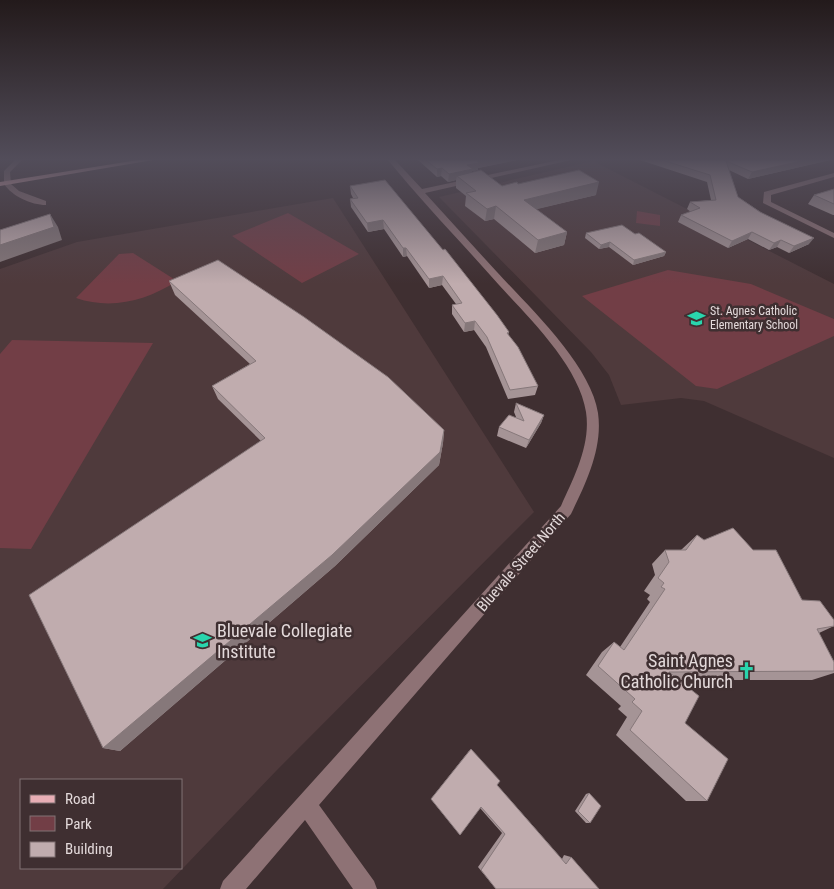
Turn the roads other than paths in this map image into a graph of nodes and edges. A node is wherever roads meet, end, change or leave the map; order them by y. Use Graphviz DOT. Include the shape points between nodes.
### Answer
graph roads {
  1 [pos="39,201"];
  2 [pos="428,201"];
  3 [pos="767,201"];
  4 [pos="43,203"];
  5 [pos="833,236"];
  6 [pos="307,806"];
  7 [pos="231,889"];
  8 [pos="366,889"];
  1 -- 4 [label="street"];
  2 -- 6 [label="street, Bluevale Street North" via="572,364 592,411 590,454 566,510"];
  3 -- 5 [label="street"];
  6 -- 7 [label="street, Bluevale Street North"];
  6 -- 8 [label="street"];
}
